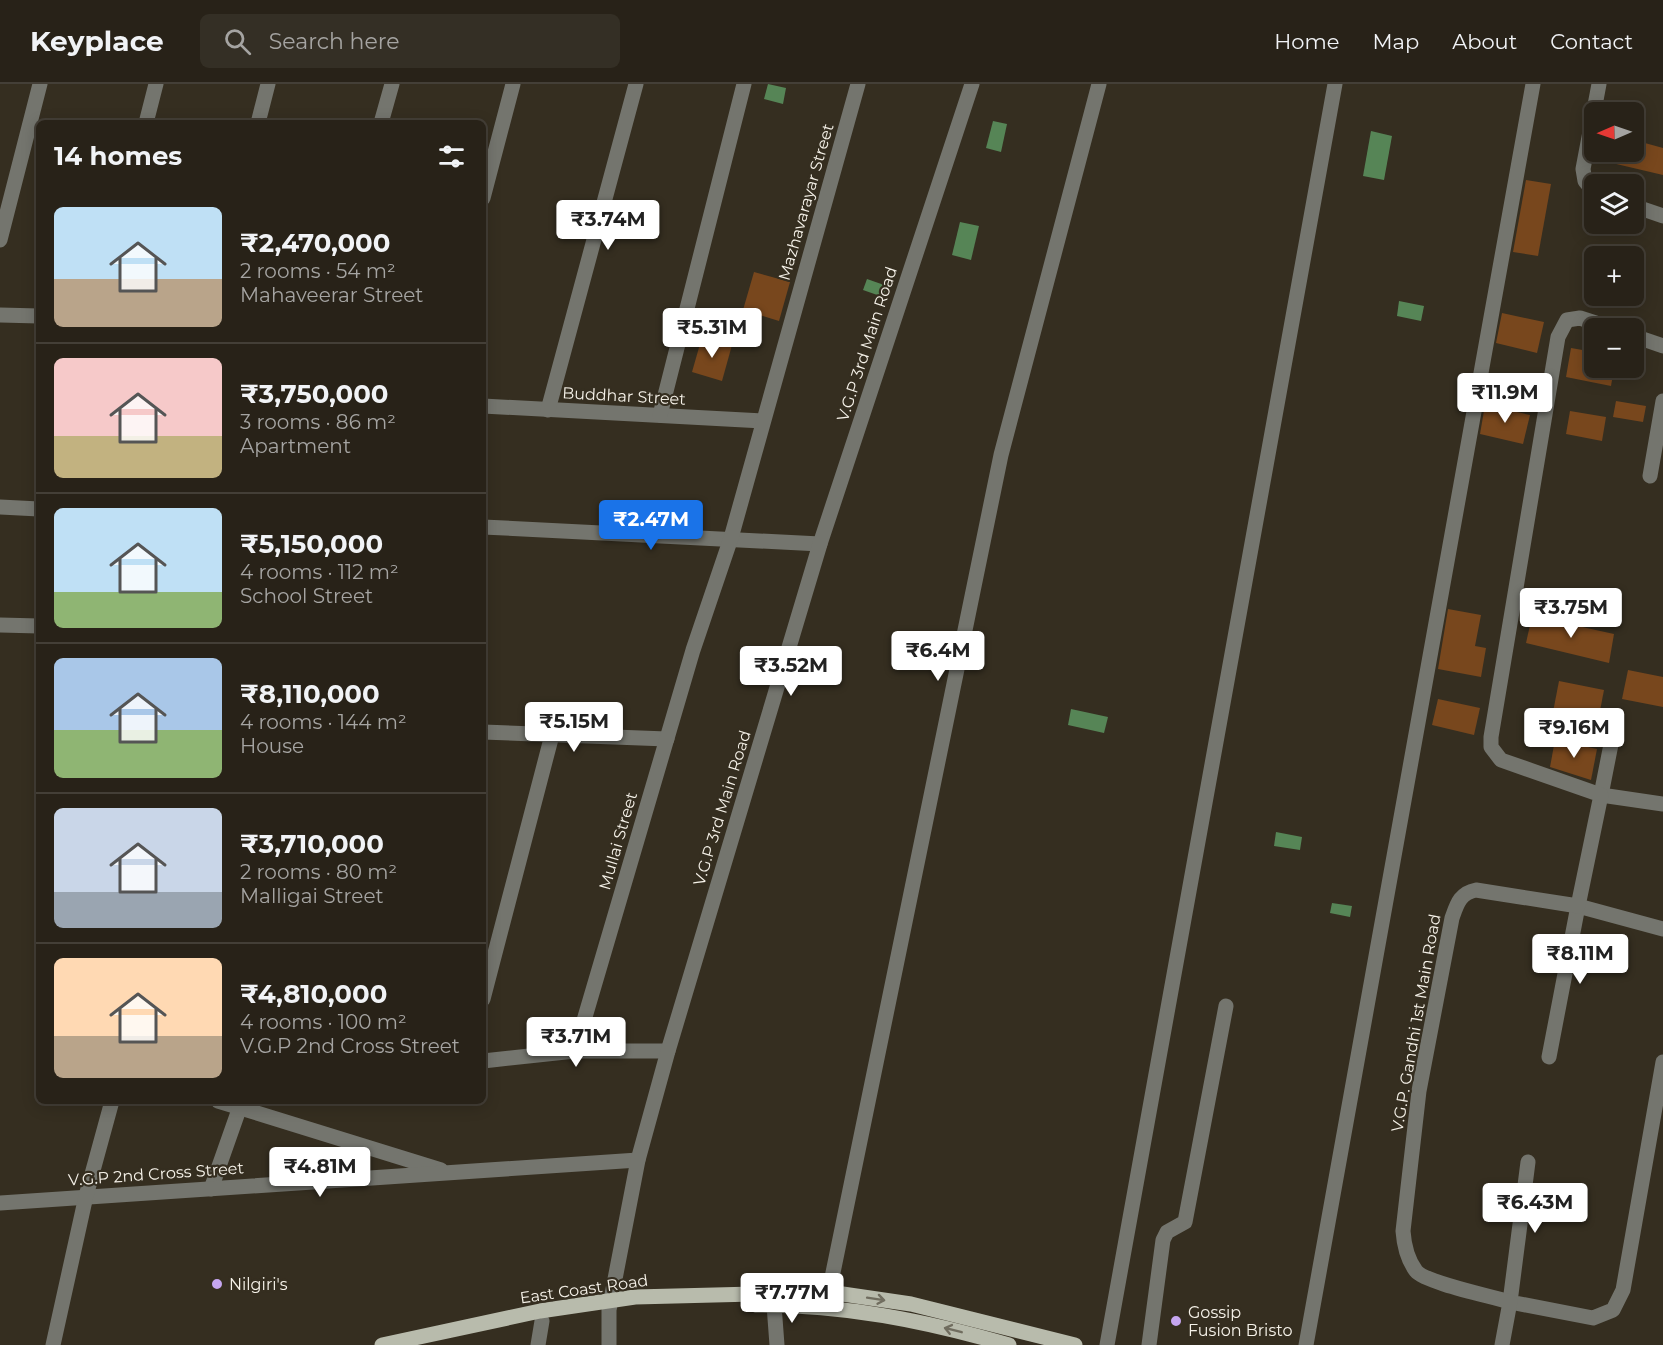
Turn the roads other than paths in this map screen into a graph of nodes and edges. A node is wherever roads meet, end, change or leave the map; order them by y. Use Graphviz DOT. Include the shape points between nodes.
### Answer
graph roads {
  1 [pos="40,84"];
  2 [pos="156,84"];
  3 [pos="268,84"];
  4 [pos="392,84"];
  5 [pos="513,84"];
  6 [pos="636,84"];
  7 [pos="744,84"];
  8 [pos="858,84"];
  9 [pos="972,84"];
  10 [pos="1099,84"];
  11 [pos="1335,84"];
  12 [pos="1533,84"];
  13 [pos="1599,84"];
  14 [pos="147,120"];
  15 [pos="259,120"];
  16 [pos="382,120"];
  17 [pos="1584,174"];
  18 [pos="486,187"];
  19 [pos="1644,209"];
  20 [pos="1663,216"];
  21 [pos="0,240"];
  22 [pos="0,315"];
  23 [pos="36,316"];
  24 [pos="1584,319"];
  25 [pos="1644,339"];
  26 [pos="1663,346"];
  27 [pos="1663,401"];
  28 [pos="486,406"];
  29 [pos="548,410"];
  30 [pos="660,416"];
  31 [pos="764,421"];
  32 [pos="1650,476"];
  33 [pos="0,507"];
  34 [pos="36,509"];
  35 [pos="486,527"];
  36 [pos="731,538"];
  37 [pos="820,544"];
  38 [pos="0,625"];
  39 [pos="36,626"];
  40 [pos="1616,719"];
  41 [pos="486,732"];
  42 [pos="552,735"];
  43 [pos="666,740"];
  44 [pos="1601,795"];
  45 [pos="1663,804"];
  46 [pos="1578,906"];
  47 [pos="1663,929"];
  48 [pos="486,988"];
  49 [pos="1226,1006"];
  50 [pos="575,1051"];
  51 [pos="668,1051"];
  52 [pos="1549,1057"];
  53 [pos="486,1061"];
  54 [pos="1663,1062"];
  55 [pos="111,1104"];
  56 [pos="240,1104"];
  57 [pos="638,1160"];
  58 [pos="1528,1162"];
  59 [pos="449,1173"];
  60 [pos="211,1189"];
  61 [pos="86,1196"];
  62 [pos="0,1203"];
  63 [pos="829,1292"];
  64 [pos="1510,1302"];
  65 [pos="610,1305"];
  66 [pos="774,1305"];
  67 [pos="542,1321"];
  68 [pos="977,1340"];
  69 [pos="53,1345"];
  70 [pos="382,1345"];
  71 [pos="431,1345"];
  72 [pos="538,1345"];
  73 [pos="609,1345"];
  74 [pos="777,1345"];
  75 [pos="1009,1345"];
  76 [pos="1075,1345"];
  77 [pos="1107,1345"];
  78 [pos="1149,1345"];
  79 [pos="1306,1345"];
  80 [pos="1502,1345"];
  1 -- 21 [label="street"];
  2 -- 14 [label="street"];
  3 -- 15 [label="street"];
  4 -- 16 [label="street"];
  5 -- 18 [label="street"];
  6 -- 29 [label="street"];
  7 -- 30 [label="street"];
  8 -- 31 [label="street, Mazhavarayar Street"];
  9 -- 37 [label="street, V.G.P 3rd Main Road"];
  10 -- 63 [label="street" via="1001,455"];
  11 -- 77 [label="street"];
  12 -- 79 [label="street"];
  13 -- 17 [label="street"];
  19 -- 20 [label="street"];
  22 -- 23 [label="street"];
  24 -- 44 [label="street" via="1567,320 1558,337 1491,747 1501,760"];
  25 -- 26 [label="street"];
  27 -- 32 [label="street"];
  28 -- 29 [label="street, Buddhar Street"];
  29 -- 30 [label="street, Buddhar Street"];
  30 -- 31 [label="street, Buddhar Street"];
  31 -- 36 [label="street, Mazhavarayar Street"];
  33 -- 34 [label="street"];
  35 -- 36 [label="street"];
  36 -- 37 [label="street"];
  36 -- 43 [label="street, Mullai Street"];
  37 -- 51 [label="street, V.G.P 3rd Main Road"];
  38 -- 39 [label="street"];
  40 -- 44 [label="street"];
  41 -- 42 [label="street"];
  42 -- 43 [label="street"];
  42 -- 48 [label="street"];
  43 -- 50 [label="street, Mullai Street"];
  44 -- 45 [label="street"];
  44 -- 46 [label="street"];
  46 -- 47 [label="street, V.G.P. Gandhi 1st Main Road"];
  46 -- 52 [label="street"];
  46 -- 64 [label="street, V.G.P. Gandhi 1st Main Road" via="1476,890 1459,900 1452,918 1419,1091 1403,1231 1405,1248 1418,1273"];
  49 -- 78 [label="street" via="1185,1222 1167,1232 1162,1240"];
  50 -- 51 [label="street"];
  50 -- 53 [label="street"];
  51 -- 57 [label="street, V.G.P 3rd Main Road"];
  54 -- 64 [label="street, V.G.P. Gandhi 1st Main Road" via="1623,1290 1613,1310 1593,1318"];
  55 -- 61 [label="street"];
  56 -- 59 [label="street"];
  56 -- 60 [label="street"];
  57 -- 59 [label="street, V.G.P 2nd Cross Street"];
  57 -- 65 [label="street, V.G.P 3rd Main Road"];
  58 -- 64 [label="street"];
  59 -- 60 [label="street, V.G.P 2nd Cross Street"];
  60 -- 61 [label="street, V.G.P 2nd Cross Street"];
  61 -- 62 [label="street, V.G.P 2nd Cross Street"];
  61 -- 69 [label="street"];
  63 -- 65 [label="main road, East Coast Road" via="635,1297"];
  63 -- 76 [label="main road, East Coast Road, one-way" via="911,1304"];
  64 -- 80 [label="street"];
  65 -- 66 [label="main road, East Coast Road"];
  65 -- 67 [label="main road, East Coast Road"];
  65 -- 70 [label="main road, East Coast Road" via="540,1311"];
  65 -- 73 [label="street, V.G.P 3rd Main Road"];
  68 -- 66 [label="main road, East Coast Road, one-way" via="906,1318"];
  66 -- 74 [label="street"];
  67 -- 71 [label="main road, East Coast Road"];
  67 -- 72 [label="street"];
  68 -- 75 [label="main road, East Coast Road"];
}
